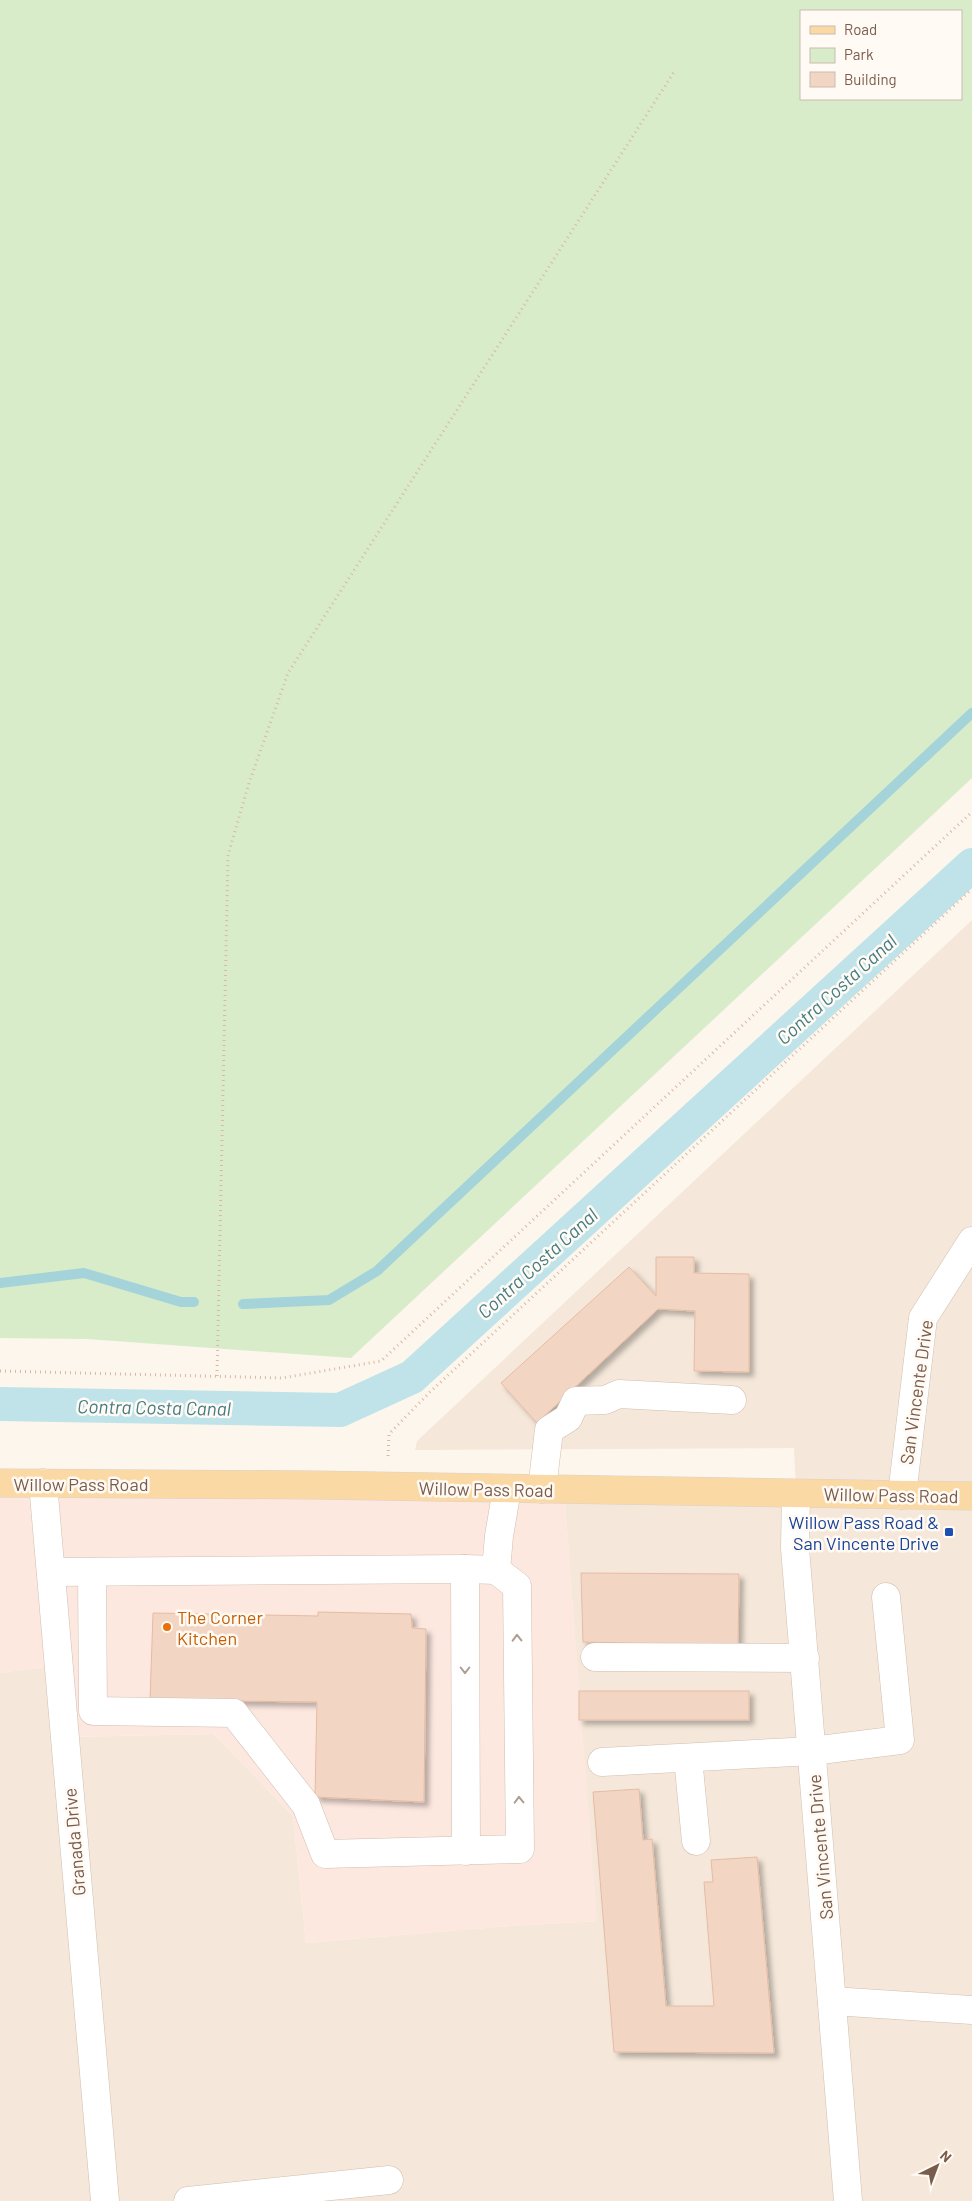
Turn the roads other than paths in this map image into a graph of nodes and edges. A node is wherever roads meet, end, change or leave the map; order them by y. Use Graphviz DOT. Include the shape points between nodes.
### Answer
graph roads {
  1 [pos="972,1241"];
  2 [pos="732,1400"];
  3 [pos="43,1483"];
  4 [pos="0,1484"];
  5 [pos="507,1489"];
  6 [pos="542,1489"];
  7 [pos="796,1494"];
  8 [pos="902,1495"];
  9 [pos="972,1496"];
  10 [pos="465,1569"];
  11 [pos="496,1570"];
  12 [pos="52,1572"];
  13 [pos="92,1572"];
  14 [pos="886,1597"];
  15 [pos="595,1657"];
  16 [pos="804,1658"];
  17 [pos="812,1751"];
  18 [pos="688,1758"];
  19 [pos="602,1762"];
  20 [pos="696,1840"];
  21 [pos="466,1850"];
  22 [pos="832,2001"];
  23 [pos="972,2010"];
  24 [pos="389,2180"];
  25 [pos="105,2201"];
  26 [pos="188,2201"];
  27 [pos="848,2201"];
  1 -- 8 [label="street, San Vincente Drive" via="923,1318"];
  2 -- 6 [label="street" via="619,1394 605,1400 576,1401 568,1418 549,1430"];
  3 -- 4 [label="main road, Willow Pass Road"];
  3 -- 5 [label="main road, Willow Pass Road"];
  3 -- 12 [label="street, Granada Drive"];
  5 -- 6 [label="main road, Willow Pass Road"];
  5 -- 11 [label="street"];
  6 -- 7 [label="main road, Willow Pass Road"];
  7 -- 8 [label="main road, Willow Pass Road"];
  7 -- 16 [label="street, San Vincente Drive" via="795,1548"];
  8 -- 9 [label="main road, Willow Pass Road"];
  10 -- 11 [label="street"];
  10 -- 13 [label="street"];
  10 -- 21 [label="street, one-way"];
  21 -- 11 [label="street, one-way" via="520,1849 517,1586"];
  12 -- 13 [label="street"];
  12 -- 25 [label="street, Granada Drive"];
  13 -- 21 [label="street" via="93,1711 234,1713 306,1805 325,1854"];
  14 -- 17 [label="street" via="900,1740"];
  15 -- 16 [label="street"];
  16 -- 17 [label="street, San Vincente Drive"];
  17 -- 18 [label="street"];
  17 -- 22 [label="street, San Vincente Drive"];
  18 -- 19 [label="street"];
  18 -- 20 [label="street"];
  22 -- 23 [label="street"];
  22 -- 27 [label="street, San Vincente Drive"];
  24 -- 26 [label="street"];
}
